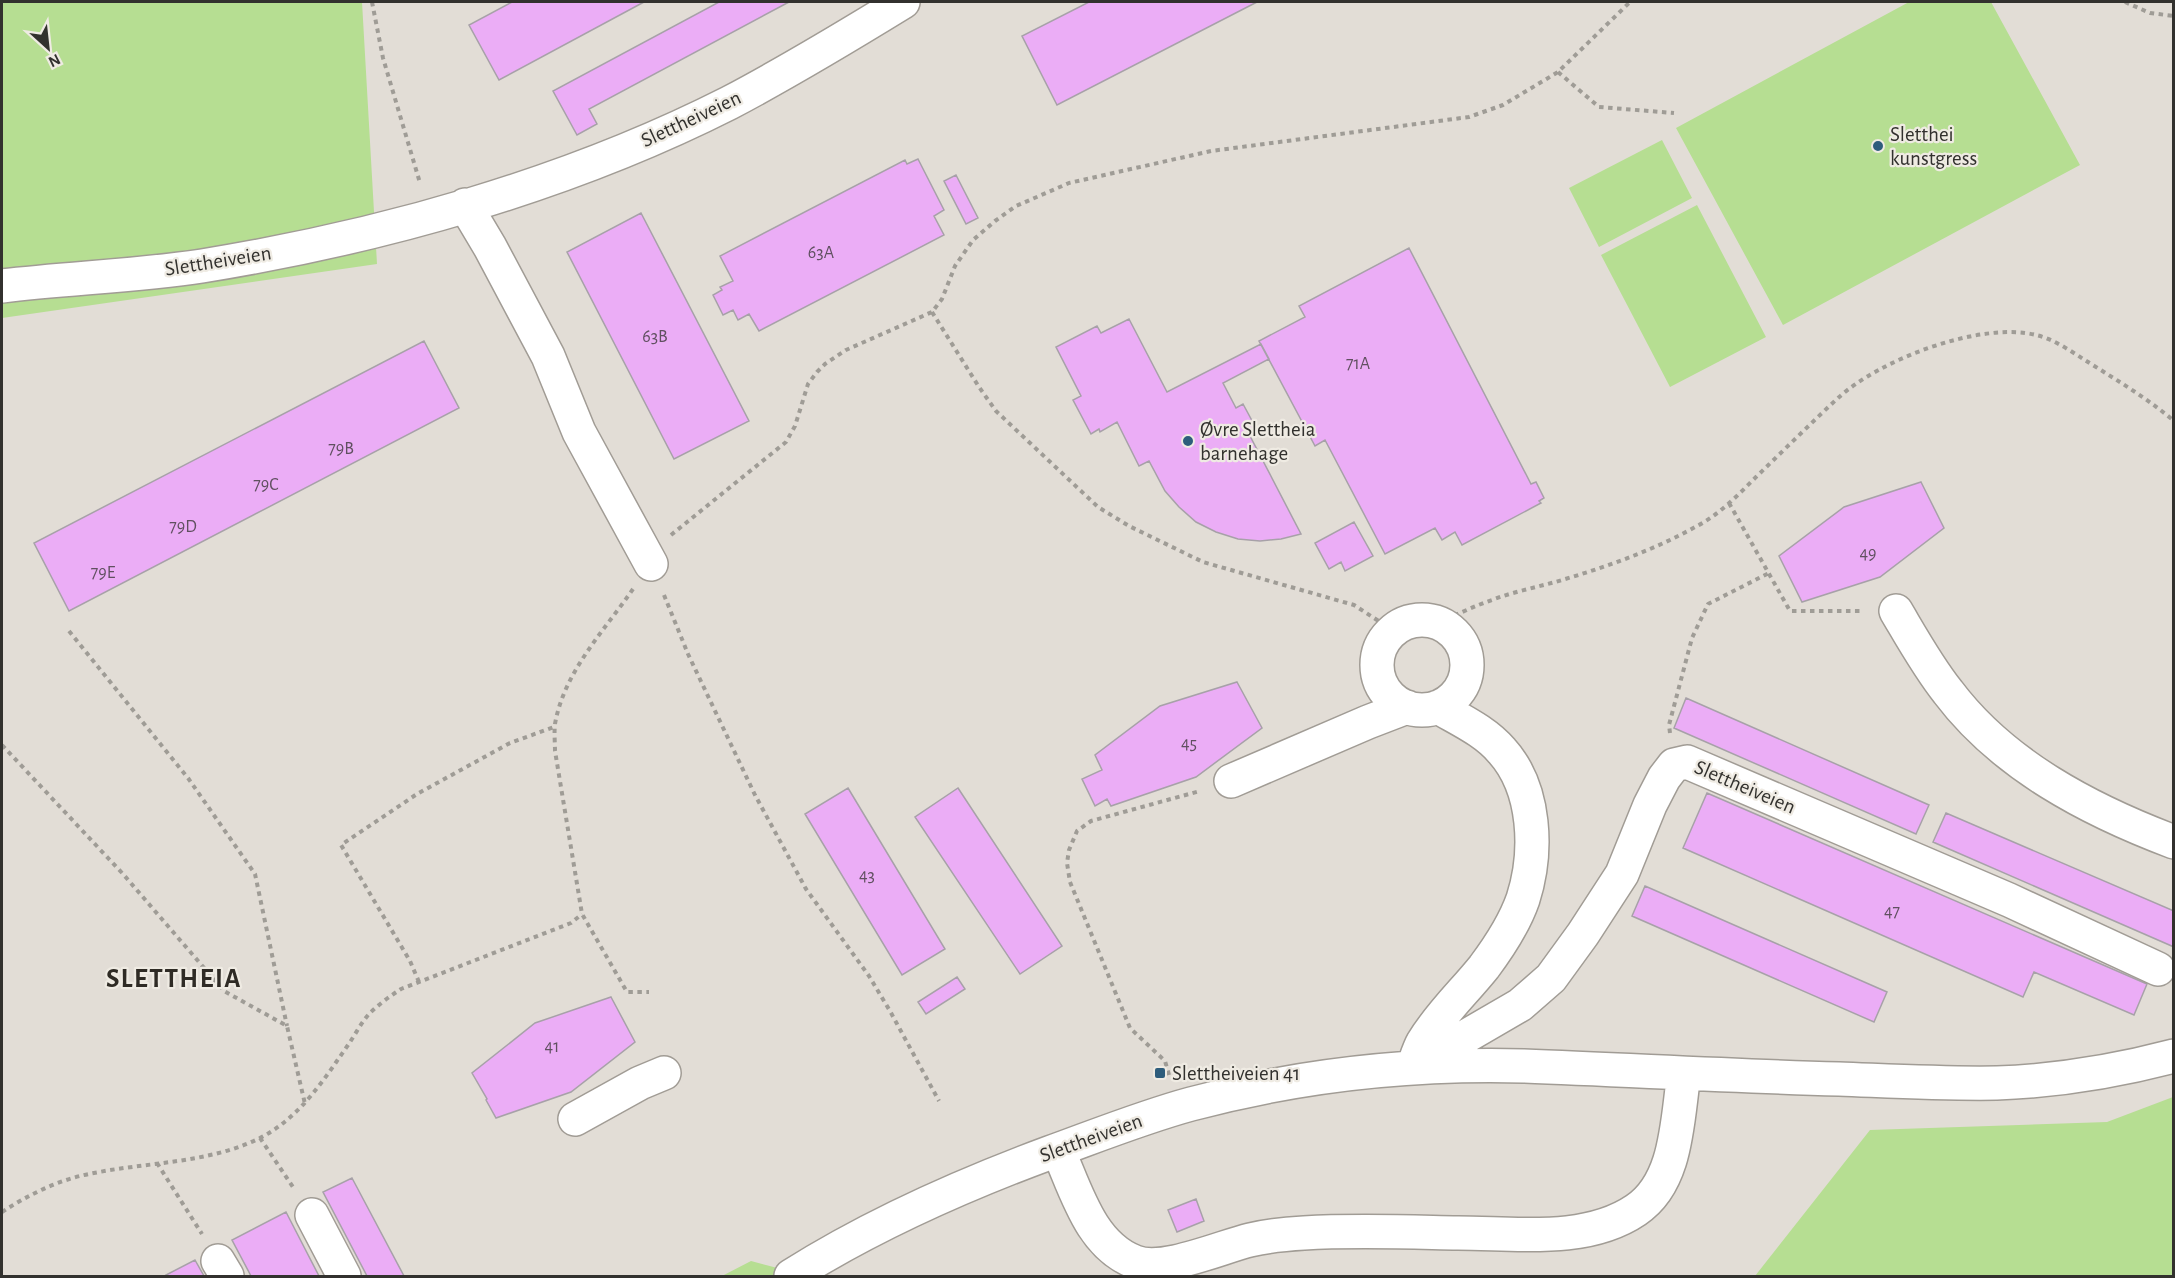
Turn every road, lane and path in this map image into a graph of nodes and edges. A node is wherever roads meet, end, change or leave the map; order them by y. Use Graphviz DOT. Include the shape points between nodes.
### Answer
graph roads {
  1 [pos="372,2"];
  2 [pos="903,2"];
  3 [pos="1630,2"];
  4 [pos="2125,2"];
  5 [pos="2174,16"];
  6 [pos="1558,72"];
  7 [pos="1674,113"];
  8 [pos="465,206"];
  9 [pos="429,216"];
  10 [pos="2,286"];
  11 [pos="932,312"];
  12 [pos="2174,421"];
  13 [pos="1729,503"];
  14 [pos="651,564"];
  15 [pos="1769,573"];
  16 [pos="1896,611"];
  17 [pos="1438,623"];
  18 [pos="69,631"];
  19 [pos="1394,631"];
  20 [pos="1422,707"];
  21 [pos="554,727"];
  22 [pos="2,745"];
  23 [pos="1674,765"];
  24 [pos="1231,781"];
  25 [pos="1192,794"];
  26 [pos="2174,842"];
  27 [pos="582,915"];
  28 [pos="2158,969"];
  29 [pos="419,982"];
  30 [pos="649,992"];
  31 [pos="287,1026"];
  32 [pos="2174,1056"];
  33 [pos="1413,1067"];
  34 [pos="664,1072"];
  35 [pos="1684,1074"];
  36 [pos="939,1101"];
  37 [pos="305,1104"];
  38 [pos="1178,1108"];
  39 [pos="575,1119"];
  40 [pos="260,1138"];
  41 [pos="1058,1150"];
  42 [pos="157,1163"];
  43 [pos="2,1212"];
  44 [pos="312,1215"];
  45 [pos="223,1269"];
  46 [pos="344,1276"];
  47 [pos="791,1276"];
  1 -- 9 [label="path" via="383,58"];
  2 -- 8 [label="street, Slettheiveien" via="729,103 544,182"];
  3 -- 6 [label="path"];
  4 -- 5 [label="path" via="2150,13"];
  6 -- 7 [label="path" via="1599,107"];
  6 -- 11 [label="path" via="1503,105 1469,117 1211,151 1048,191 1016,206 974,240"];
  8 -- 9 [label="street, Slettheiveien"];
  8 -- 14 [label="street" via="548,356 579,432"];
  9 -- 10 [label="street, Slettheiveien" via="321,243 201,266"];
  11 -- 14 [label="path" via="846,350 825,364 808,384 786,442 672,534"];
  11 -- 19 [label="path" via="996,411 1098,507 1203,562 1354,605"];
  12 -- 13 [label="path" via="2148,399 2076,354 2035,334 1996,333 1956,340 1932,346 1864,378 1840,396"];
  13 -- 15 [label="path"];
  13 -- 17 [label="path" via="1698,526 1634,557 1494,599"];
  14 -- 21 [label="path" via="589,647 562,697"];
  14 -- 36 [label="path" via="688,654 755,795 806,889 869,976"];
  15 -- 16 [label="path" via="1790,612"];
  15 -- 23 [label="path" via="1708,604 1692,638 1669,725"];
  16 -- 26 [label="street" via="1948,692 2003,749 2037,775 2127,825"];
  17 -- 19 [label="street" via="1423,620"];
  17 -- 20 [label="street" via="1462,643 1467,673 1451,700"];
  18 -- 31 [label="path" via="188,778 255,874"];
  19 -- 20 [label="street" via="1383,642 1378,657 1383,687 1393,700"];
  20 -- 24 [label="street" via="1368,722"];
  20 -- 33 [label="street" via="1485,735 1503,751 1529,804 1531,836 1530,870 1522,900 1504,936 1485,966 1440,1018 1422,1044"];
  21 -- 27 [label="path"];
  21 -- 29 [label="path" via="510,744 417,794 341,845"];
  22 -- 31 [label="path" via="123,874 224,991"];
  23 -- 28 [label="street, Slettheiveien" via="1687,762 2009,900"];
  23 -- 33 [label="street, Slettheiveien" via="1650,805 1622,874 1551,978 1520,1005"];
  25 -- 38 [label="path" via="1091,821 1073,837 1067,863 1082,915 1130,1028 1165,1061"];
  27 -- 29 [label="path" via="556,930"];
  27 -- 30 [label="path" via="627,992"];
  29 -- 37 [label="path" via="390,996 368,1015"];
  31 -- 37 [label="path"];
  32 -- 35 [label="street, Slettheiveien" via="2128,1068 1998,1083"];
  33 -- 35 [label="street, Slettheiveien" via="1522,1066"];
  33 -- 38 [label="street, Slettheiveien" via="1333,1075"];
  34 -- 39 [label="street"];
  35 -- 41 [label="street" via="1670,1164 1661,1185 1636,1210 1592,1229 1544,1234 1292,1233 1158,1265 1138,1264 1120,1255 1098,1234"];
  37 -- 40 [label="path"];
  38 -- 41 [label="street, Slettheiveien"];
  40 -- 42 [label="path" via="224,1151"];
  40 -- 44 [label="path"];
  41 -- 47 [label="street, Slettheiveien" via="985,1177 879,1226"];
  42 -- 43 [label="path" via="57,1182"];
  42 -- 45 [label="path"];
  44 -- 46 [label="street"];
}
